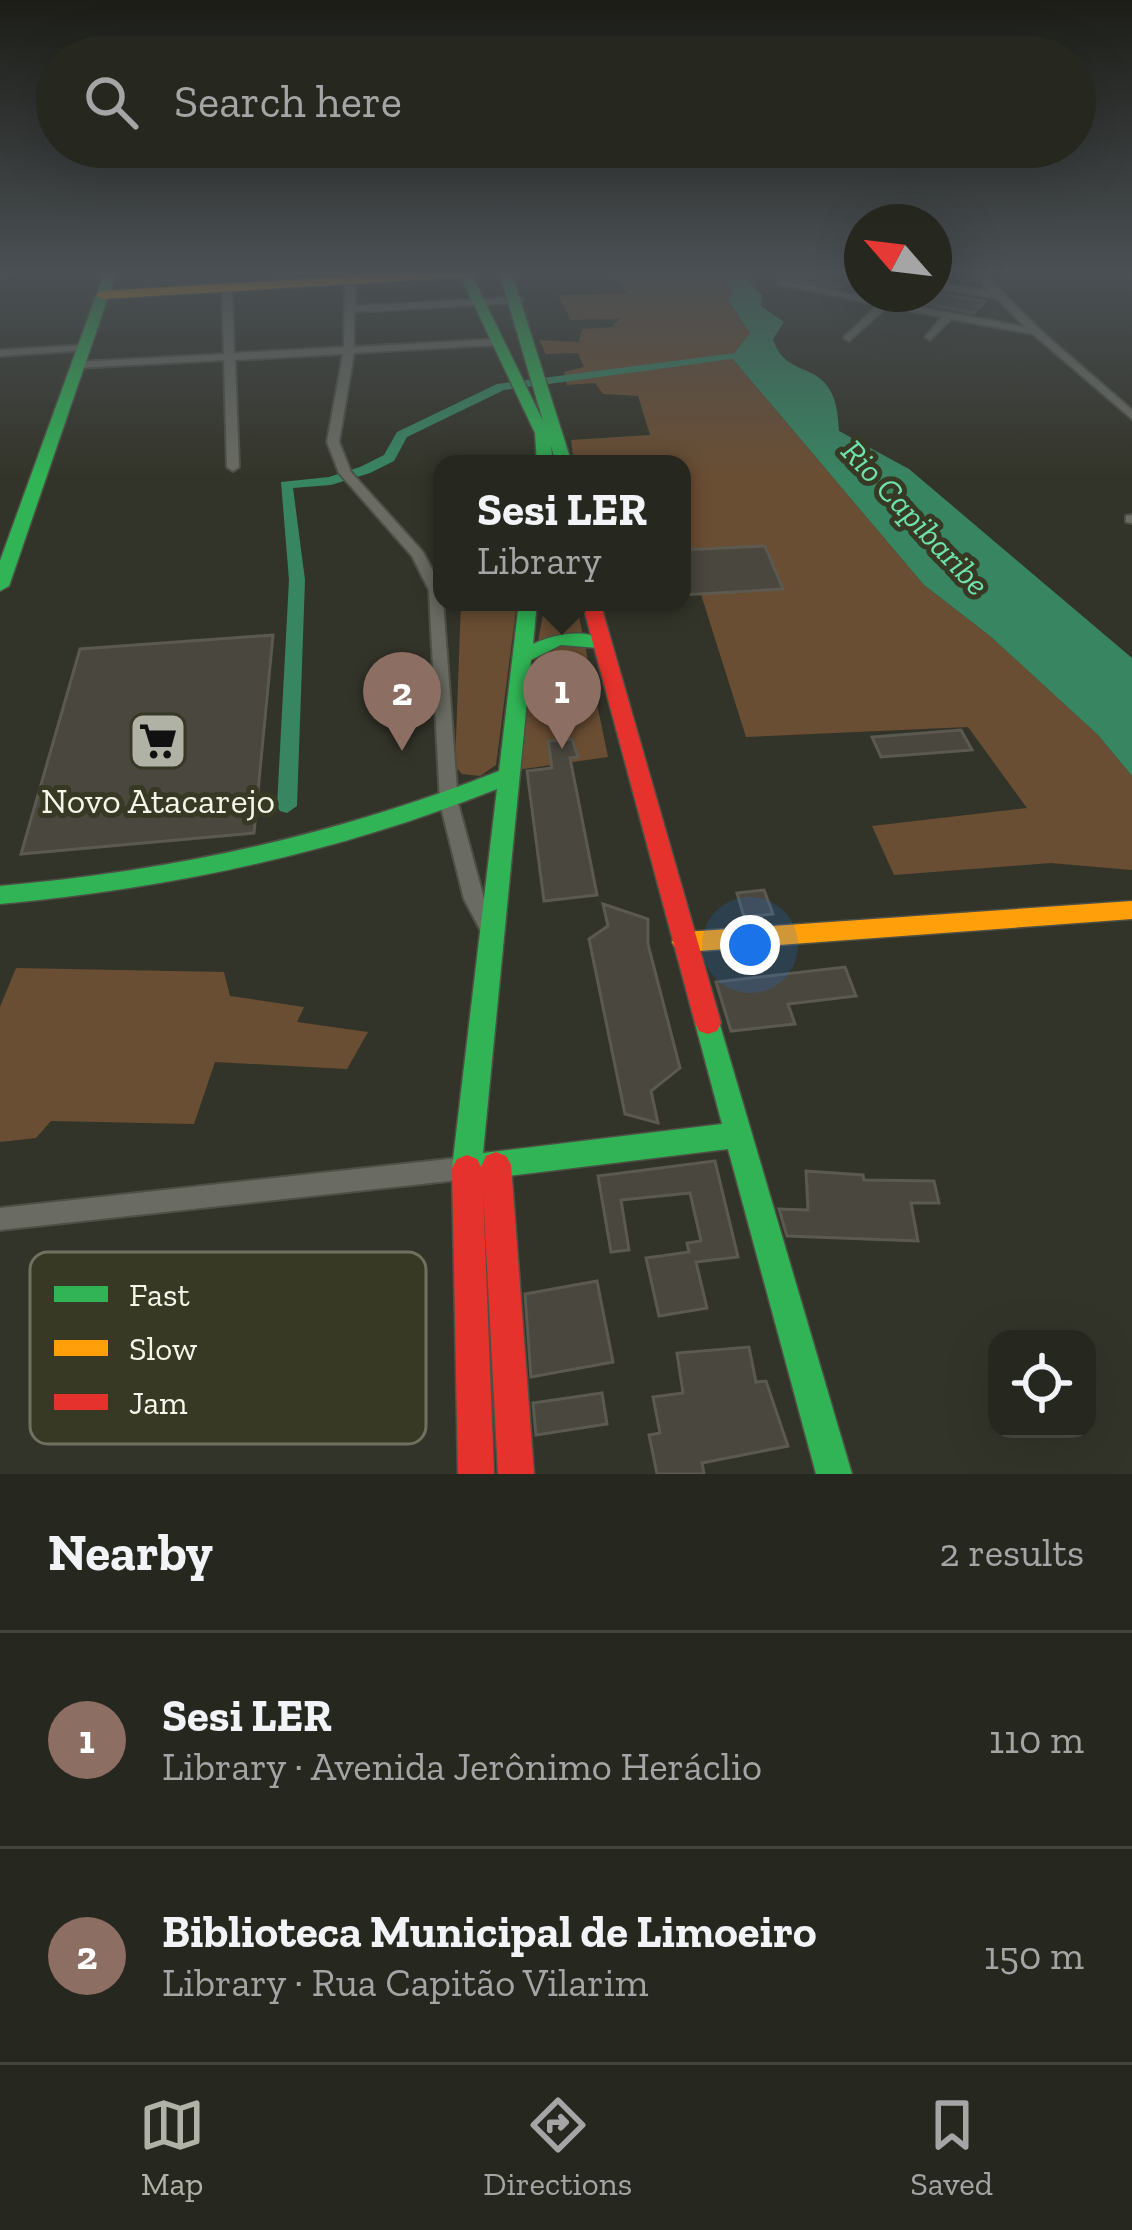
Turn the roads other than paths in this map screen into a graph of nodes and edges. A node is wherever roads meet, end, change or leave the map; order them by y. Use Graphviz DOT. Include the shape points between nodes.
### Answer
graph roads {
  1 [pos="86,340"];
  2 [pos="232,340"];
  3 [pos="349,340"];
  4 [pos="529,340"];
  5 [pos="1045,340"];
  6 [pos="497,341"];
  7 [pos="349,350"];
  8 [pos="0,353"];
  9 [pos="234,356"];
  10 [pos="80,357"];
  11 [pos="1132,416"];
  12 [pos="544,455"];
  13 [pos="561,455"];
  14 [pos="233,466"];
  15 [pos="433,584"];
  16 [pos="0,586"];
  17 [pos="437,611"];
  18 [pos="527,611"];
  19 [pos="593,611"];
  20 [pos="598,642"];
  21 [pos="521,658"];
  22 [pos="508,776"];
  23 [pos="449,802"];
  24 [pos="0,895"];
  25 [pos="1132,910"];
  26 [pos="494,937"];
  27 [pos="685,942"];
  28 [pos="739,1136"];
  29 [pos="496,1165"];
  30 [pos="467,1168"];
  31 [pos="0,1219"];
  32 [pos="476,1474"];
  33 [pos="516,1474"];
  34 [pos="834,1474"];
  1 -- 10 [label="main road"];
  2 -- 9 [label="street"];
  3 -- 7 [label="street"];
  4 -- 13 [label="main road"];
  5 -- 11 [label="street"];
  6 -- 7 [label="street"];
  6 -- 12 [label="main road" via="542,433"];
  7 -- 9 [label="street"];
  7 -- 15 [label="street" via="333,442 348,476 418,555"];
  8 -- 10 [label="street"];
  9 -- 10 [label="street"];
  9 -- 14 [label="street"];
  10 -- 16 [label="main road"];
  17 -- 23 [label="street"];
  18 -- 21 [label="main road"];
  19 -- 20 [label="main road"];
  20 -- 21 [label="main road" via="556,638"];
  20 -- 27 [label="main road"];
  21 -- 22 [label="main road"];
  22 -- 23 [label="main road"];
  22 -- 26 [label="main road"];
  23 -- 24 [label="main road" via="196,875"];
  23 -- 26 [label="street" via="474,899"];
  25 -- 27 [label="main road"];
  26 -- 30 [label="main road"];
  27 -- 28 [label="main road"];
  28 -- 29 [label="main road"];
  28 -- 34 [label="main road"];
  29 -- 30 [label="main road"];
  29 -- 33 [label="main road"];
  30 -- 31 [label="street"];
  30 -- 32 [label="main road"];
}
